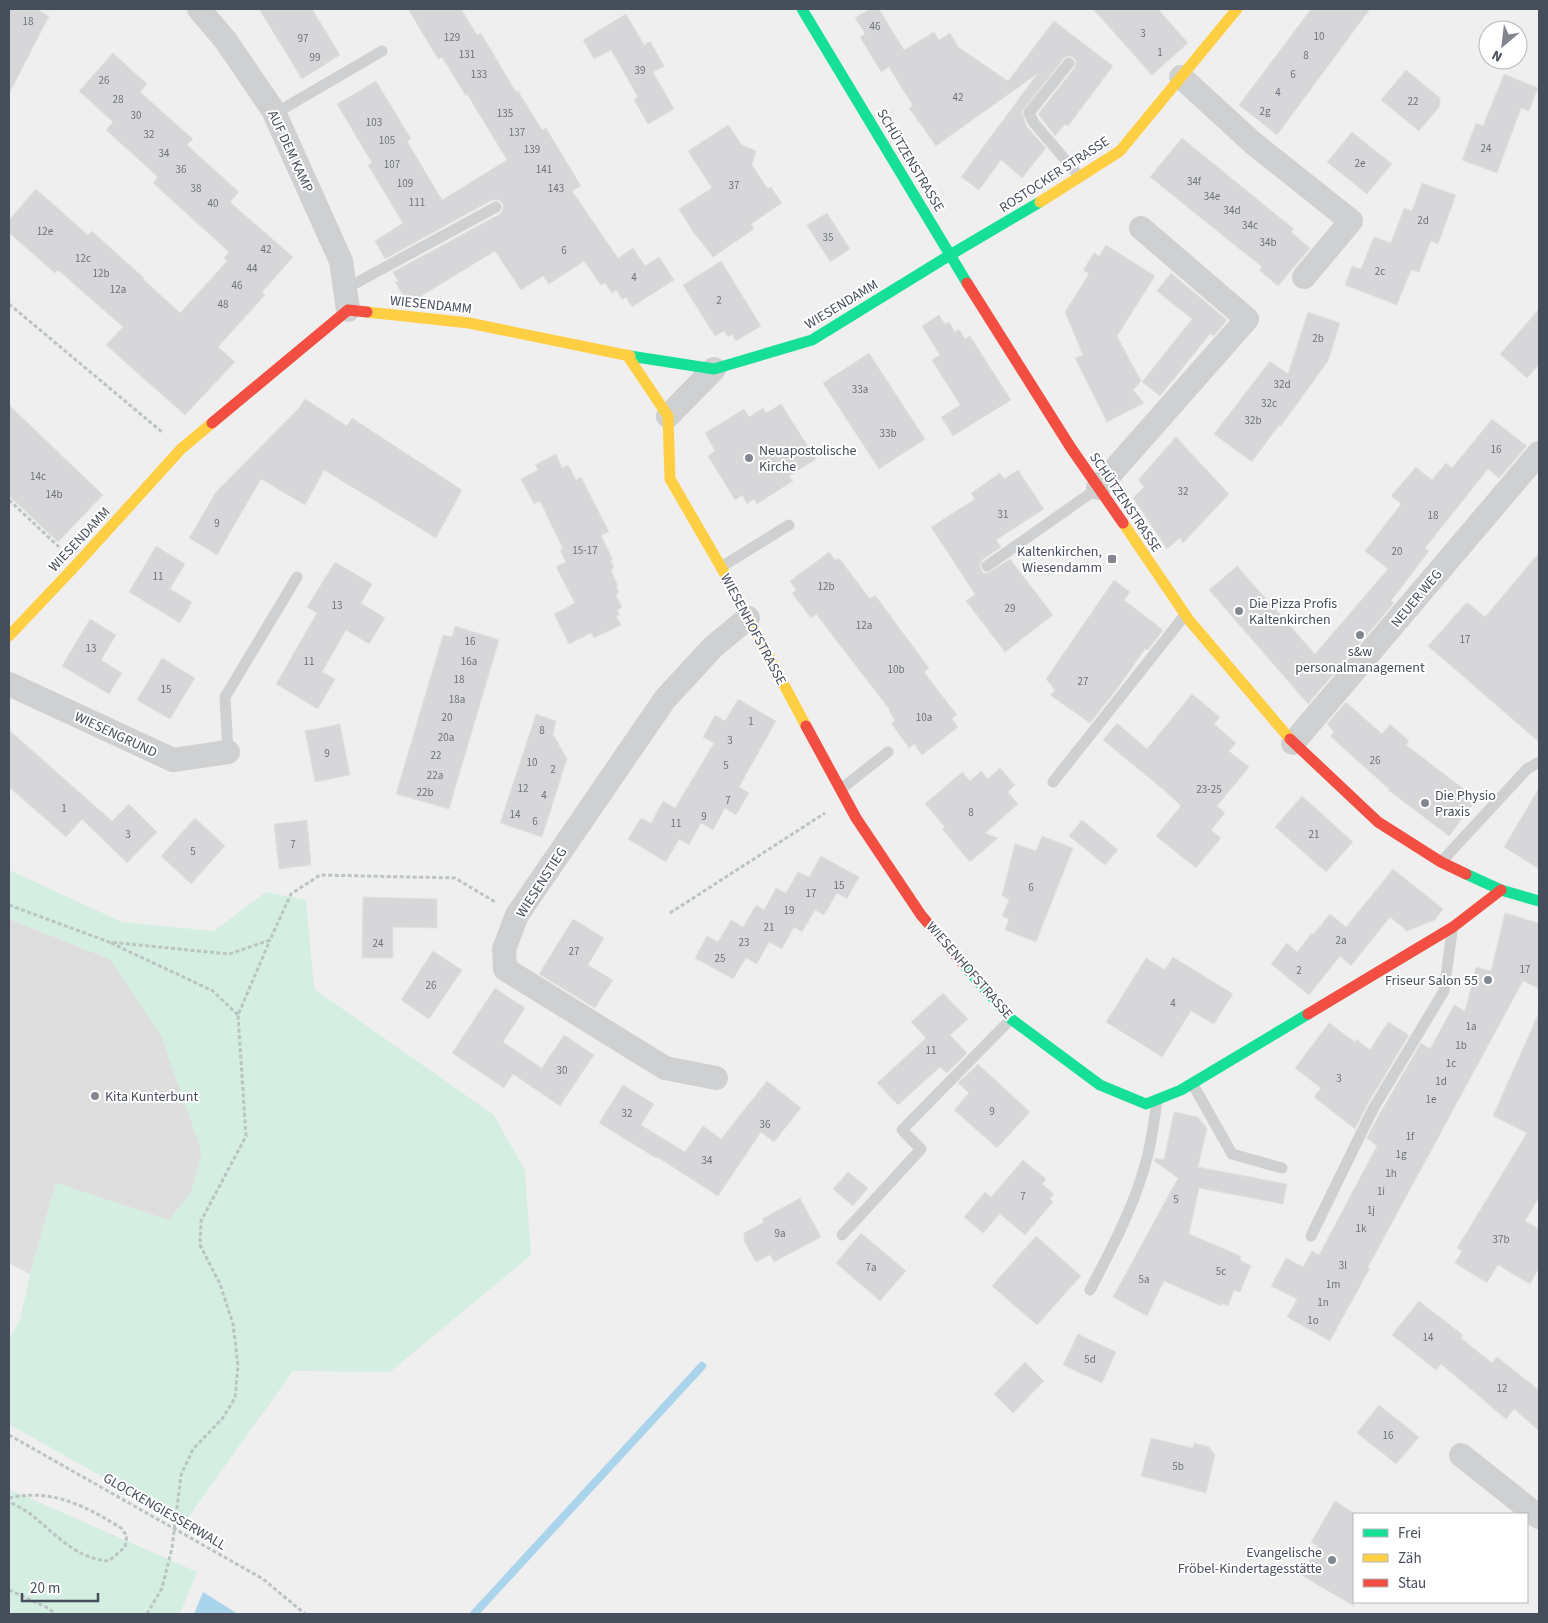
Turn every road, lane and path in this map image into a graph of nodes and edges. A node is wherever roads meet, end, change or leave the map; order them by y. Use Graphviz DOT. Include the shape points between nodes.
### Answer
graph roads {
  1 [pos="200,9"];
  2 [pos="819,9"];
  3 [pos="1237,9"];
  4 [pos="805,13"];
  5 [pos="382,51"];
  6 [pos="1069,63"];
  7 [pos="1181,77"];
  8 [pos="274,114"];
  9 [pos="1080,178"];
  10 [pos="496,207"];
  11 [pos="1141,228"];
  12 [pos="950,255"];
  13 [pos="1304,277"];
  14 [pos="346,299"];
  15 [pos="9,304"];
  16 [pos="627,355"];
  17 [pos="714,369"];
  18 [pos="668,416"];
  19 [pos="181,449"];
  20 [pos="1539,453"];
  21 [pos="1098,488"];
  22 [pos="9,500"];
  23 [pos="789,525"];
  24 [pos="77,564"];
  25 [pos="988,566"];
  26 [pos="721,567"];
  27 [pos="297,577"];
  28 [pos="1185,615"];
  29 [pos="748,618"];
  30 [pos="9,636"];
  31 [pos="9,684"];
  32 [pos="1293,743"];
  33 [pos="228,752"];
  34 [pos="888,752"];
  35 [pos="1539,762"];
  36 [pos="1053,782"];
  37 [pos="843,794"];
  38 [pos="1441,862"];
  39 [pos="1501,890"];
  40 [pos="1539,902"];
  41 [pos="9,905"];
  42 [pos="670,913"];
  43 [pos="517,914"];
  44 [pos="1453,926"];
  45 [pos="270,940"];
  46 [pos="109,942"];
  47 [pos="238,1015"];
  48 [pos="1011,1019"];
  49 [pos="716,1078"];
  50 [pos="1192,1083"];
  51 [pos="1157,1099"];
  52 [pos="1282,1168"];
  53 [pos="842,1235"];
  54 [pos="1311,1236"];
  55 [pos="1090,1290"];
  56 [pos="9,1435"];
  57 [pos="1461,1455"];
  58 [pos="9,1499"];
  59 [pos="1539,1517"];
  60 [pos="174,1528"];
  61 [pos="9,1590"];
  62 [pos="56,1614"];
  63 [pos="147,1614"];
  64 [pos="305,1614"];
  1 -- 8 [label="street, AUF DEM KAMP" via="226,41"];
  2 -- 4 [label="lane"];
  3 -- 7 [label="street, ROSTOCKER STRASSE"];
  4 -- 12 [label="street, SCHÜTZENSTRASSE"];
  5 -- 8 [label="lane"];
  6 -- 9 [label="lane" via="1029,113"];
  7 -- 9 [label="street, ROSTOCKER STRASSE" via="1120,151"];
  7 -- 13 [label="street" via="1254,143 1351,221"];
  8 -- 14 [label="street, AUF DEM KAMP" via="341,262"];
  9 -- 12 [label="street, ROSTOCKER STRASSE"];
  10 -- 14 [label="lane"];
  11 -- 21 [label="street" via="1247,319"];
  12 -- 17 [label="street, WIESENDAMM" via="812,340"];
  12 -- 21 [label="street, SCHÜTZENSTRASSE"];
  14 -- 16 [label="street, WIESENDAMM"];
  14 -- 19 [label="street, WIESENDAMM"];
  15 -- 19 [label="path"];
  16 -- 17 [label="street, WIESENDAMM"];
  16 -- 18 [label="street"];
  17 -- 18 [label="street"];
  18 -- 26 [label="street, WIESENHOFSTRASSE" via="670,479"];
  19 -- 24 [label="street, WIESENDAMM"];
  20 -- 32 [label="street, NEUER WEG"];
  21 -- 25 [label="lane"];
  21 -- 28 [label="street, SCHÜTZENSTRASSE"];
  22 -- 24 [label="path"];
  23 -- 26 [label="lane"];
  24 -- 30 [label="street, WIESENDAMM"];
  26 -- 29 [label="street, WIESENHOFSTRASSE"];
  27 -- 33 [label="lane" via="225,697"];
  28 -- 32 [label="street, SCHÜTZENSTRASSE"];
  28 -- 36 [label="lane"];
  29 -- 37 [label="street, WIESENHOFSTRASSE"];
  29 -- 43 [label="street, WIESENSTIEG" via="713,646 665,699"];
  31 -- 33 [label="street, WIESENGRUND" via="172,760"];
  32 -- 38 [label="street, SCHÜTZENSTRASSE" via="1378,822"];
  34 -- 37 [label="lane"];
  35 -- 38 [label="lane" via="1527,768"];
  37 -- 42 [label="path"];
  37 -- 48 [label="street, WIESENHOFSTRASSE" via="922,915"];
  38 -- 39 [label="street, SCHÜTZENSTRASSE"];
  39 -- 40 [label="street, SCHÜTZENSTRASSE"];
  39 -- 44 [label="street, WIESENHOFSTRASSE"];
  41 -- 46 [label="path"];
  43 -- 45 [label="path" via="455,878 320,875 291,894"];
  43 -- 49 [label="street, WIESENSTIEG" via="504,949 505,969 666,1068"];
  44 -- 50 [label="street, WIESENHOFSTRASSE"];
  44 -- 54 [label="lane" via="1444,991 1372,1110"];
  45 -- 46 [label="path" via="229,954"];
  45 -- 47 [label="path"];
  46 -- 47 [label="path" via="213,991"];
  47 -- 60 [label="path" via="246,1136 201,1221 200,1245 220,1284 233,1324 238,1366 235,1398 222,1419 193,1448 181,1475"];
  48 -- 51 [label="street, WIESENHOFSTRASSE" via="1100,1085 1146,1104"];
  48 -- 53 [label="lane" via="902,1130 921,1149"];
  50 -- 51 [label="street, WIESENHOFSTRASSE"];
  50 -- 52 [label="lane" via="1232,1154"];
  51 -- 55 [label="lane" via="1147,1158 1137,1190"];
  56 -- 60 [label="path, GLOCKENGIESSERWALL"];
  57 -- 59 [label="street"];
  58 -- 58 [label="path" via="82,1554 108,1561 125,1547 126,1536 121,1528 69,1500 25,1494"];
  60 -- 63 [label="path" via="162,1588"];
  60 -- 64 [label="path, GLOCKENGIESSERWALL" via="263,1579"];
  61 -- 62 [label="path"];
}
